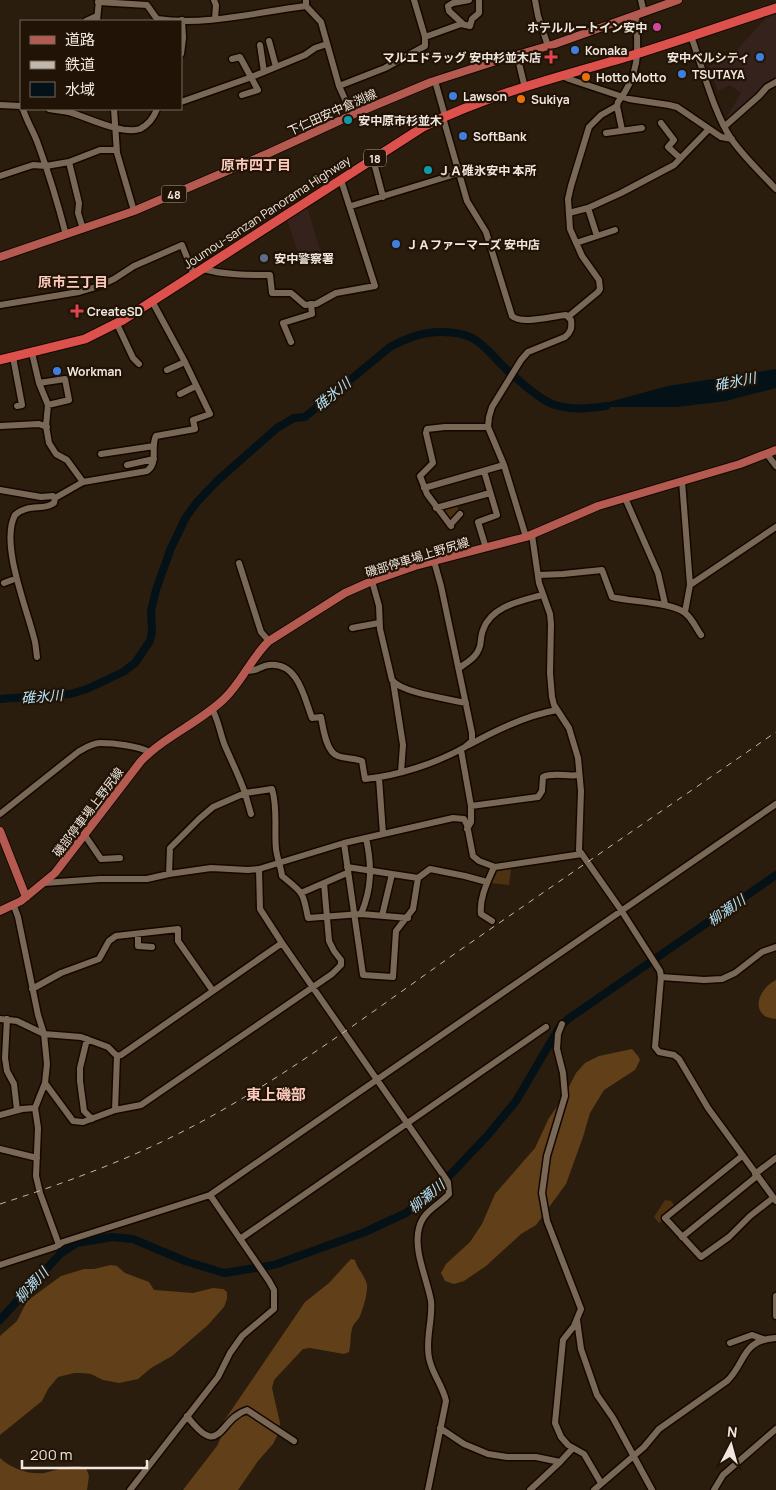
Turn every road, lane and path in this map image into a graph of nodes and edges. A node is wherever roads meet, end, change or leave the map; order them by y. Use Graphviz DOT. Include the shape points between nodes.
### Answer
graph roads {
  1 [pos="153,0"];
  2 [pos="214,0"];
  3 [pos="414,0"];
  4 [pos="469,0"];
  5 [pos="479,0"];
  6 [pos="535,0"];
  7 [pos="641,0"];
  8 [pos="678,0"];
  9 [pos="99,1"];
  10 [pos="132,2"];
  11 [pos="306,3"];
  12 [pos="147,5"];
  13 [pos="776,8"];
  14 [pos="640,14"];
  15 [pos="97,18"];
  16 [pos="215,19"];
  17 [pos="166,20"];
  18 [pos="182,20"];
  19 [pos="463,24"];
  20 [pos="691,36"];
  21 [pos="425,37"];
  22 [pos="270,41"];
  23 [pos="327,44"];
  24 [pos="260,45"];
  25 [pos="182,46"];
  26 [pos="548,46"];
  27 [pos="638,53"];
  28 [pos="517,55"];
  29 [pos="232,59"];
  30 [pos="276,67"];
  31 [pos="264,72"];
  32 [pos="563,76"];
  33 [pos="252,77"];
  34 [pos="435,81"];
  35 [pos="776,82"];
  36 [pos="339,86"];
  37 [pos="526,88"];
  38 [pos="242,95"];
  39 [pos="622,97"];
  40 [pos="182,102"];
  41 [pos="0,104"];
  42 [pos="617,106"];
  43 [pos="20,107"];
  44 [pos="23,110"];
  45 [pos="59,110"];
  46 [pos="114,110"];
  47 [pos="157,110"];
  48 [pos="352,115"];
  49 [pos="445,116"];
  50 [pos="661,123"];
  51 [pos="725,126"];
  52 [pos="115,127"];
  53 [pos="642,128"];
  54 [pos="708,129"];
  55 [pos="622,130"];
  56 [pos="606,132"];
  57 [pos="732,139"];
  58 [pos="116,150"];
  59 [pos="680,158"];
  60 [pos="373,159"];
  61 [pos="69,162"];
  62 [pos="46,166"];
  63 [pos="459,174"];
  64 [pos="0,176"];
  65 [pos="341,180"];
  66 [pos="776,189"];
  67 [pos="383,197"];
  68 [pos="350,206"];
  69 [pos="588,208"];
  70 [pos="134,211"];
  71 [pos="568,213"];
  72 [pos="83,228"];
  73 [pos="615,230"];
  74 [pos="66,234"];
  75 [pos="597,236"];
  76 [pos="576,243"];
  77 [pos="0,257"];
  78 [pos="202,269"];
  79 [pos="194,275"];
  80 [pos="152,302"];
  81 [pos="311,304"];
  82 [pos="0,305"];
  83 [pos="569,316"];
  84 [pos="116,324"];
  85 [pos="291,342"];
  86 [pos="32,353"];
  87 [pos="13,358"];
  88 [pos="0,360"];
  89 [pos="185,362"];
  90 [pos="139,364"];
  91 [pos="167,370"];
  92 [pos="39,383"];
  93 [pos="196,386"];
  94 [pos="180,394"];
  95 [pos="48,405"];
  96 [pos="17,406"];
  97 [pos="0,426"];
  98 [pos="47,427"];
  99 [pos="488,427"];
  100 [pos="154,446"];
  101 [pos="776,450"];
  102 [pos="766,453"];
  103 [pos="101,454"];
  104 [pos="154,459"];
  105 [pos="127,465"];
  106 [pos="504,465"];
  107 [pos="776,466"];
  108 [pos="484,471"];
  109 [pos="682,481"];
  110 [pos="83,482"];
  111 [pos="424,488"];
  112 [pos="0,490"];
  113 [pos="490,493"];
  114 [pos="55,498"];
  115 [pos="624,498"];
  116 [pos="436,508"];
  117 [pos="460,514"];
  118 [pos="776,527"];
  119 [pos="529,536"];
  120 [pos="486,548"];
  121 [pos="434,561"];
  122 [pos="239,563"];
  123 [pos="539,575"];
  124 [pos="12,580"];
  125 [pos="372,581"];
  126 [pos="4,583"];
  127 [pos="690,585"];
  128 [pos="542,595"];
  129 [pos="665,604"];
  130 [pos="685,612"];
  131 [pos="379,623"];
  132 [pos="352,628"];
  133 [pos="701,636"];
  134 [pos="269,641"];
  135 [pos="37,657"];
  136 [pos="459,668"];
  137 [pos="246,670"];
  138 [pos="392,680"];
  139 [pos="466,703"];
  140 [pos="212,709"];
  141 [pos="557,710"];
  142 [pos="468,746"];
  143 [pos="461,750"];
  144 [pos="150,752"];
  145 [pos="401,772"];
  146 [pos="579,775"];
  147 [pos="379,778"];
  148 [pos="245,793"];
  149 [pos="776,804"];
  150 [pos="471,806"];
  151 [pos="0,814"];
  152 [pos="251,814"];
  153 [pos="467,829"];
  154 [pos="0,831"];
  155 [pos="84,834"];
  156 [pos="383,834"];
  157 [pos="366,838"];
  158 [pos="344,843"];
  159 [pos="582,854"];
  160 [pos="120,858"];
  161 [pos="280,863"];
  162 [pos="494,867"];
  163 [pos="259,869"];
  164 [pos="347,870"];
  165 [pos="371,871"];
  166 [pos="169,874"];
  167 [pos="392,874"];
  168 [pos="418,878"];
  169 [pos="488,882"];
  170 [pos="44,883"];
  171 [pos="324,883"];
  172 [pos="301,892"];
  173 [pos="26,897"];
  174 [pos="14,906"];
  175 [pos="621,910"];
  176 [pos="0,912"];
  177 [pos="353,914"];
  178 [pos="361,914"];
  179 [pos="328,916"];
  180 [pos="382,916"];
  181 [pos="408,918"];
  182 [pos="492,921"];
  183 [pos="138,934"];
  184 [pos="282,943"];
  185 [pos="152,947"];
  186 [pos="776,947"];
  187 [pos="661,977"];
  188 [pos="313,987"];
  189 [pos="32,989"];
  190 [pos="213,991"];
  191 [pos="4,1019"];
  192 [pos="562,1024"];
  193 [pos="546,1026"];
  194 [pos="44,1034"];
  195 [pos="87,1039"];
  196 [pos="117,1056"];
  197 [pos="377,1080"];
  198 [pos="45,1083"];
  199 [pos="35,1108"];
  200 [pos="17,1110"];
  201 [pos="114,1110"];
  202 [pos="0,1115"];
  203 [pos="92,1119"];
  204 [pos="407,1123"];
  205 [pos="0,1149"];
  206 [pos="742,1156"];
  207 [pos="37,1158"];
  208 [pos="776,1158"];
  209 [pos="756,1175"];
  210 [pos="210,1195"];
  211 [pos="774,1199"];
  212 [pos="682,1237"];
  213 [pos="240,1239"];
  214 [pos="59,1245"];
  215 [pos="0,1265"];
  216 [pos="776,1296"];
  217 [pos="776,1316"];
  218 [pos="577,1320"];
  219 [pos="776,1338"];
  220 [pos="762,1339"];
  221 [pos="730,1343"];
  222 [pos="187,1416"];
  223 [pos="440,1428"];
  224 [pos="776,1430"];
  225 [pos="294,1441"];
  226 [pos="573,1448"];
  227 [pos="633,1456"];
  228 [pos="560,1462"];
  229 [pos="601,1483"];
  230 [pos="431,1489"];
  231 [pos="130,1490"];
  232 [pos="530,1490"];
  233 [pos="594,1490"];
  234 [pos="652,1490"];
  235 [pos="714,1490"];
  1 -- 12 [label="street"];
  2 -- 16 [label="street"];
  3 -- 21 [label="street"];
  4 -- 19 [label="street" via="448,6"];
  5 -- 19 [label="street" via="479,13 470,26"];
  6 -- 26 [label="street"];
  7 -- 14 [label="street"];
  8 -- 14 [label="main road, 下仁田安中倉渕線 / 48"];
  9 -- 10 [label="street"];
  9 -- 15 [label="street"];
  10 -- 12 [label="street"];
  11 -- 16 [label="street"];
  11 -- 23 [label="street" via="321,22"];
  12 -- 17 [label="street" via="157,19"];
  13 -- 20 [label="highway, Joumou-sanzan Panorama Highway / 18"];
  14 -- 26 [label="main road, 下仁田安中倉渕線 / 48"];
  14 -- 27 [label="street"];
  16 -- 18 [label="street"];
  17 -- 18 [label="street"];
  18 -- 25 [label="street"];
  19 -- 21 [label="street"];
  20 -- 27 [label="highway, Joumou-sanzan Panorama Highway / 18"];
  20 -- 51 [label="street"];
  21 -- 36 [label="street" via="425,46 385,68"];
  22 -- 30 [label="street"];
  23 -- 30 [label="street"];
  23 -- 36 [label="street"];
  24 -- 31 [label="street"];
  26 -- 28 [label="main road, 下仁田安中倉渕線 / 48"];
  27 -- 32 [label="highway, Joumou-sanzan Panorama Highway / 18"];
  27 -- 39 [label="street" via="636,69"];
  28 -- 34 [label="main road, 下仁田安中倉渕線 / 48"];
  28 -- 37 [label="street"];
  29 -- 33 [label="street" via="240,57"];
  30 -- 31 [label="street"];
  31 -- 33 [label="street"];
  32 -- 37 [label="highway, Joumou-sanzan Panorama Highway / 18"];
  32 -- 39 [label="street"];
  33 -- 38 [label="street" via="258,90"];
  33 -- 40 [label="street"];
  34 -- 48 [label="main road, 下仁田安中倉渕線 / 48"];
  34 -- 49 [label="street"];
  35 -- 51 [label="street"];
  36 -- 48 [label="street"];
  37 -- 49 [label="highway, Joumou-sanzan Panorama Highway / 18"];
  39 -- 42 [label="street"];
  39 -- 54 [label="street" via="676,107"];
  41 -- 43 [label="street"];
  42 -- 55 [label="street"];
  42 -- 71 [label="street" via="589,127 571,186"];
  44 -- 62 [label="street"];
  45 -- 52 [label="street"];
  46 -- 52 [label="street"];
  47 -- 52 [label="street" via="139,129"];
  48 -- 70 [label="main road, 下仁田安中倉渕線 / 48"];
  49 -- 60 [label="highway, Joumou-sanzan Panorama Highway / 18"];
  49 -- 63 [label="street"];
  50 -- 59 [label="street" via="674,140 668,147"];
  51 -- 57 [label="street"];
  52 -- 58 [label="street"];
  53 -- 55 [label="street"];
  54 -- 57 [label="street"];
  54 -- 59 [label="street"];
  55 -- 56 [label="street"];
  57 -- 66 [label="street"];
  58 -- 61 [label="street" via="100,150"];
  58 -- 70 [label="street"];
  59 -- 69 [label="street" via="674,165"];
  60 -- 65 [label="highway, Joumou-sanzan Panorama Highway / 18"];
  60 -- 67 [label="street"];
  61 -- 62 [label="street"];
  61 -- 72 [label="street"];
  62 -- 64 [label="street" via="33,165"];
  62 -- 74 [label="street"];
  63 -- 67 [label="street"];
  63 -- 83 [label="street" via="467,201 486,232 512,316 523,320"];
  65 -- 68 [label="street"];
  65 -- 78 [label="highway, Joumou-sanzan Panorama Highway / 18"];
  67 -- 68 [label="street"];
  68 -- 81 [label="street" via="375,286 336,293"];
  69 -- 71 [label="street"];
  69 -- 75 [label="street"];
  70 -- 72 [label="main road, 下仁田安中倉渕線 / 48"];
  71 -- 76 [label="street"];
  72 -- 74 [label="main road, 下仁田安中倉渕線 / 48"];
  73 -- 75 [label="street"];
  74 -- 77 [label="main road, 下仁田安中倉渕線 / 48"];
  75 -- 76 [label="street"];
  76 -- 83 [label="street" via="601,285 598,292"];
  78 -- 79 [label="highway, Joumou-sanzan Panorama Highway / 18"];
  78 -- 81 [label="street" via="241,276 270,275 272,293 290,293 302,304"];
  79 -- 80 [label="highway, Joumou-sanzan Panorama Highway / 18"];
  79 -- 82 [label="street" via="182,245 99,286"];
  80 -- 84 [label="highway, Joumou-sanzan Panorama Highway / 18"];
  80 -- 89 [label="street"];
  81 -- 85 [label="street" via="312,314 283,323"];
  83 -- 99 [label="street" via="572,324 565,337 532,350 521,360 492,407"];
  84 -- 86 [label="highway, Joumou-sanzan Panorama Highway / 18" via="86,339"];
  84 -- 90 [label="street"];
  86 -- 87 [label="highway, Joumou-sanzan Panorama Highway / 18"];
  86 -- 92 [label="street"];
  87 -- 88 [label="highway, Joumou-sanzan Panorama Highway / 18"];
  87 -- 96 [label="street" via="22,405"];
  89 -- 91 [label="street"];
  89 -- 93 [label="street"];
  92 -- 95 [label="street"];
  92 -- 95 [label="street" via="65,379 69,400"];
  93 -- 94 [label="street"];
  93 -- 100 [label="street" via="210,414 193,420 195,429 156,436"];
  95 -- 98 [label="street"];
  97 -- 98 [label="street" via="39,424"];
  98 -- 110 [label="street" via="49,443 56,454 67,460"];
  99 -- 106 [label="street"];
  99 -- 111 [label="street" via="427,429 433,462 420,476"];
  100 -- 103 [label="street"];
  100 -- 104 [label="street"];
  101 -- 102 [label="main road, 磯部停車場上野尻線"];
  102 -- 107 [label="street"];
  102 -- 109 [label="main road, 磯部停車場上野尻線"];
  104 -- 105 [label="street"];
  104 -- 110 [label="street" via="148,471"];
  106 -- 108 [label="street"];
  106 -- 119 [label="street"];
  108 -- 111 [label="street"];
  108 -- 113 [label="street"];
  109 -- 115 [label="main road, 磯部停車場上野尻線"];
  109 -- 127 [label="street"];
  110 -- 114 [label="street"];
  111 -- 116 [label="street"];
  112 -- 114 [label="street"];
  113 -- 116 [label="street"];
  113 -- 120 [label="street" via="497,515 478,522"];
  114 -- 124 [label="street" via="50,506 29,507 9,521 3,544"];
  115 -- 119 [label="main road, 磯部停車場上野尻線"];
  115 -- 129 [label="street" via="658,573"];
  116 -- 117 [label="street" via="450,525"];
  118 -- 127 [label="street"];
  119 -- 120 [label="main road, 磯部停車場上野尻線"];
  119 -- 123 [label="street"];
  120 -- 121 [label="main road, 磯部停車場上野尻線"];
  121 -- 125 [label="main road, 磯部停車場上野尻線"];
  121 -- 136 [label="street"];
  122 -- 134 [label="street" via="262,632"];
  123 -- 128 [label="street"];
  123 -- 129 [label="street" via="602,570 612,597"];
  124 -- 126 [label="street"];
  124 -- 135 [label="street" via="34,638"];
  125 -- 131 [label="street" via="379,606"];
  125 -- 134 [label="main road, 磯部停車場上野尻線" via="345,593"];
  127 -- 130 [label="street"];
  128 -- 136 [label="street" via="512,603 496,612 483,630 477,654"];
  128 -- 141 [label="street" via="550,614 550,673"];
  129 -- 130 [label="street"];
  130 -- 133 [label="street"];
  131 -- 132 [label="street"];
  131 -- 138 [label="street"];
  134 -- 137 [label="main road, 磯部停車場上野尻線"];
  136 -- 139 [label="street"];
  137 -- 140 [label="main road, 磯部停車場上野尻線"];
  137 -- 147 [label="street" via="270,665 286,669 297,678 312,718 321,717 333,754 362,761 365,779"];
  138 -- 139 [label="street" via="396,685"];
  138 -- 145 [label="street" via="403,745"];
  139 -- 142 [label="street" via="472,734"];
  140 -- 144 [label="main road, 磯部停車場上野尻線"];
  140 -- 148 [label="street"];
  141 -- 142 [label="street" via="539,713"];
  141 -- 146 [label="street" via="569,728 578,758"];
  142 -- 143 [label="street"];
  143 -- 145 [label="street"];
  143 -- 150 [label="street"];
  144 -- 151 [label="street" via="99,743 89,746"];
  144 -- 155 [label="main road, 磯部停車場上野尻線"];
  145 -- 147 [label="street"];
  146 -- 150 [label="street" via="550,774 543,777 538,797"];
  146 -- 159 [label="street" via="579,850"];
  147 -- 156 [label="street"];
  148 -- 152 [label="street"];
  148 -- 161 [label="street" via="272,789 276,851"];
  148 -- 166 [label="street" via="213,807 176,840 170,848"];
  149 -- 175 [label="street"];
  150 -- 153 [label="street" via="471,822"];
  153 -- 156 [label="street" via="464,820 453,818"];
  153 -- 162 [label="street" via="473,856"];
  154 -- 173 [label="main road"];
  155 -- 160 [label="street" via="100,858"];
  155 -- 170 [label="main road, 磯部停車場上野尻線"];
  156 -- 157 [label="street"];
  157 -- 158 [label="street"];
  157 -- 165 [label="street"];
  158 -- 161 [label="street"];
  158 -- 164 [label="street"];
  159 -- 162 [label="street"];
  159 -- 175 [label="street"];
  161 -- 163 [label="street"];
  161 -- 172 [label="street" via="282,876"];
  162 -- 169 [label="street"];
  163 -- 166 [label="street" via="211,868"];
  163 -- 184 [label="street" via="260,909"];
  164 -- 165 [label="street"];
  164 -- 171 [label="street"];
  164 -- 177 [label="street"];
  165 -- 167 [label="street"];
  165 -- 178 [label="street" via="368,896"];
  166 -- 170 [label="street" via="147,879"];
  167 -- 168 [label="street"];
  167 -- 180 [label="street"];
  168 -- 169 [label="street" via="430,869"];
  168 -- 181 [label="street" via="414,909"];
  169 -- 182 [label="street" via="480,908 481,914"];
  170 -- 173 [label="main road, 磯部停車場上野尻線"];
  171 -- 172 [label="street"];
  171 -- 179 [label="street"];
  172 -- 179 [label="street" via="308,918"];
  173 -- 174 [label="main road"];
  174 -- 176 [label="main road"];
  174 -- 189 [label="street"];
  175 -- 187 [label="street"];
  175 -- 197 [label="street"];
  177 -- 178 [label="street"];
  177 -- 179 [label="street"];
  177 -- 181 [label="street" via="363,975 393,978 396,931"];
  178 -- 180 [label="street"];
  179 -- 188 [label="street" via="329,941 341,965"];
  180 -- 181 [label="street"];
  183 -- 185 [label="street" via="138,946"];
  183 -- 189 [label="street" via="116,936 109,941 99,960 61,973"];
  183 -- 190 [label="street" via="178,930 178,940"];
  184 -- 188 [label="street"];
  184 -- 190 [label="street"];
  186 -- 187 [label="street" via="762,952 735,973 722,978"];
  187 -- 206 [label="street" via="655,1047 659,1052 679,1059"];
  188 -- 197 [label="street"];
  188 -- 201 [label="street" via="141,1105"];
  189 -- 194 [label="street"];
  190 -- 196 [label="street"];
  191 -- 194 [label="street" via="17,1021"];
  191 -- 200 [label="street" via="5,1058 14,1084"];
  192 -- 218 [label="street" via="557,1049 565,1096 547,1156 542,1194 547,1221 581,1305"];
  193 -- 204 [label="street"];
  194 -- 195 [label="street"];
  194 -- 198 [label="street"];
  195 -- 196 [label="street" via="108,1047"];
  195 -- 203 [label="street" via="80,1081 84,1111"];
  196 -- 201 [label="street"];
  197 -- 204 [label="street"];
  197 -- 210 [label="street"];
  198 -- 199 [label="street"];
  198 -- 203 [label="street" via="73,1121"];
  199 -- 200 [label="street"];
  199 -- 207 [label="street"];
  200 -- 202 [label="street"];
  201 -- 203 [label="street"];
  204 -- 213 [label="street"];
  204 -- 223 [label="street" via="448,1182 449,1194 424,1216 418,1240 430,1300 429,1358 446,1401"];
  205 -- 207 [label="street"];
  206 -- 209 [label="street"];
  206 -- 212 [label="street" via="665,1218"];
  207 -- 214 [label="street" via="36,1176"];
  208 -- 209 [label="street"];
  209 -- 211 [label="street"];
  209 -- 212 [label="street"];
  210 -- 213 [label="street"];
  210 -- 214 [label="street"];
  211 -- 212 [label="street" via="701,1258"];
  213 -- 222 [label="street" via="274,1290 274,1309 242,1336 218,1377"];
  214 -- 215 [label="street"];
  216 -- 217 [label="street"];
  218 -- 226 [label="street" via="563,1340 555,1423"];
  218 -- 227 [label="street" via="581,1349 597,1395"];
  219 -- 220 [label="street"];
  220 -- 221 [label="street" via="752,1335"];
  220 -- 227 [label="street" via="741,1358 727,1381 659,1429"];
  222 -- 225 [label="street" via="203,1434 215,1436 247,1410"];
  222 -- 231 [label="street"];
  223 -- 228 [label="street" via="464,1444 488,1454"];
  223 -- 230 [label="street"];
  224 -- 235 [label="street" via="723,1475"];
  226 -- 228 [label="street"];
  226 -- 229 [label="street" via="584,1454"];
  227 -- 229 [label="street"];
  227 -- 234 [label="street"];
  228 -- 232 [label="street"];
  229 -- 233 [label="street"];
}
